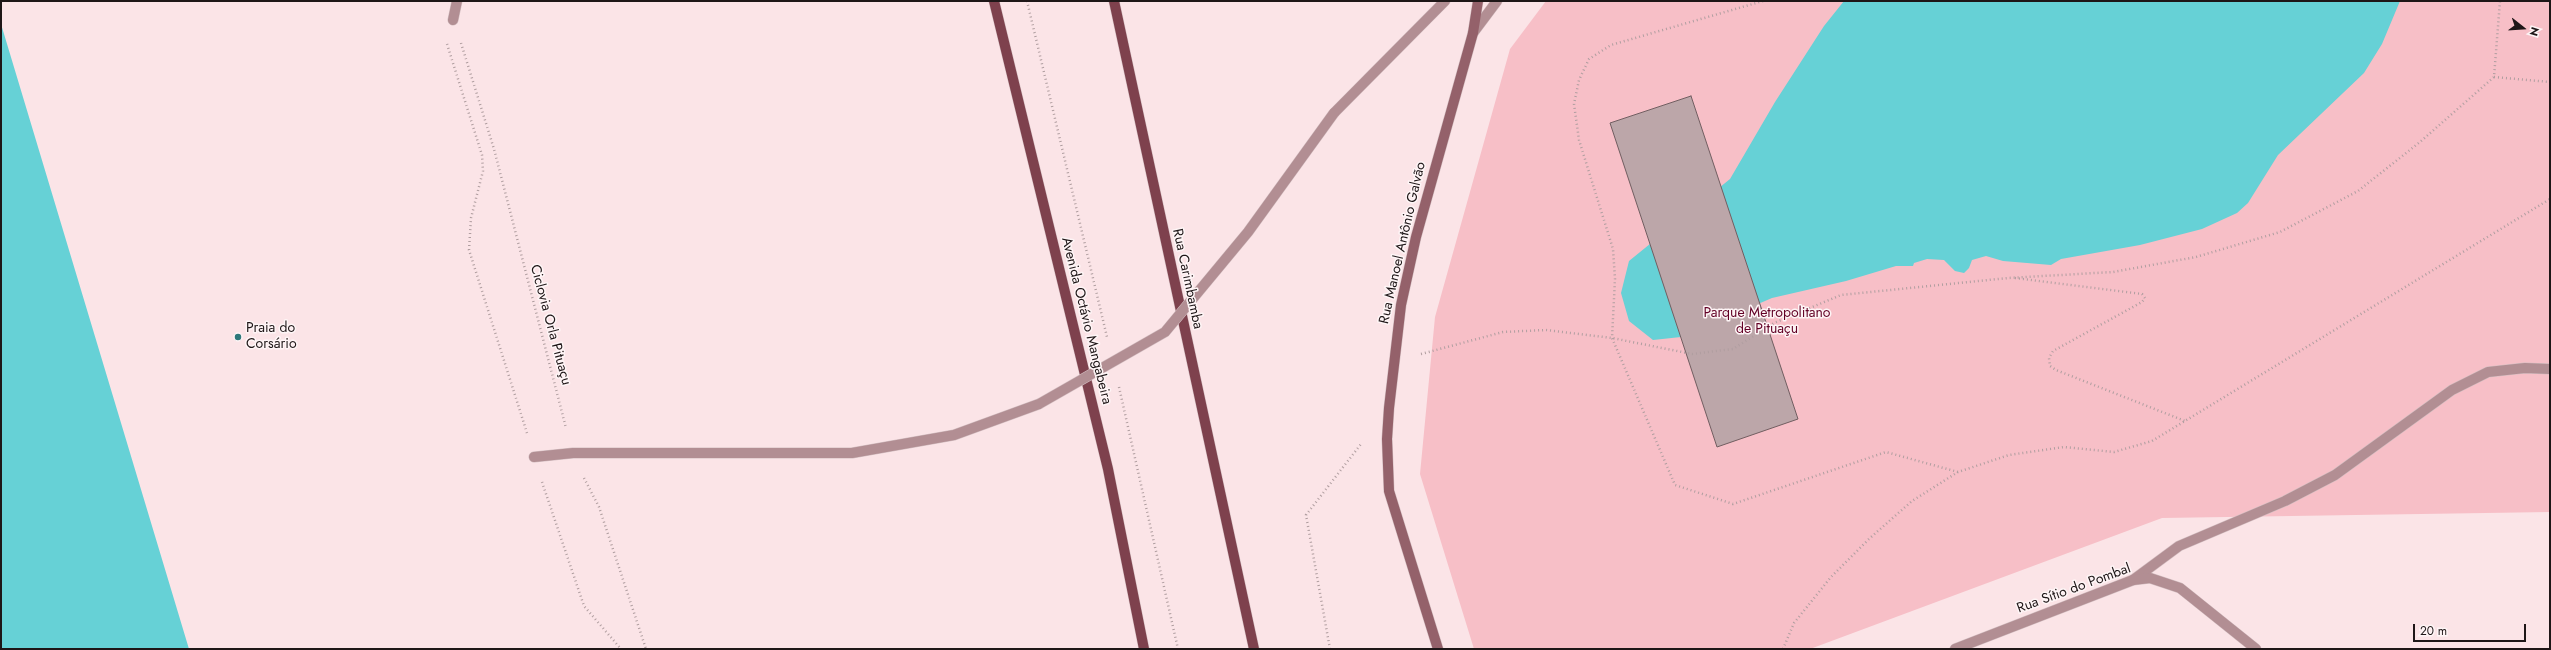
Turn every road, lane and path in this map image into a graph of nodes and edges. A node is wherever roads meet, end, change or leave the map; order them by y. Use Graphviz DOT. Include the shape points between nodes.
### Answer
graph roads {
  1 [pos="457,1"];
  2 [pos="994,1"];
  3 [pos="1027,1"];
  4 [pos="1114,1"];
  5 [pos="1445,1"];
  6 [pos="1478,1"];
  7 [pos="1496,1"];
  8 [pos="1763,1"];
  9 [pos="2500,1"];
  10 [pos="453,20"];
  11 [pos="1472,33"];
  12 [pos="445,38"];
  13 [pos="2494,77"];
  14 [pos="2550,82"];
  15 [pos="2550,199"];
  16 [pos="2008,278"];
  17 [pos="1612,338"];
  18 [pos="1108,342"];
  19 [pos="1392,362"];
  20 [pos="2550,369"];
  21 [pos="1117,381"];
  22 [pos="1389,408"];
  23 [pos="2185,421"];
  24 [pos="573,454"];
  25 [pos="534,457"];
  26 [pos="1958,472"];
  27 [pos="2133,580"];
  28 [pos="621,649"];
  29 [pos="646,649"];
  30 [pos="1144,649"];
  31 [pos="1178,649"];
  32 [pos="1254,649"];
  33 [pos="1330,649"];
  34 [pos="1438,649"];
  35 [pos="1783,649"];
  36 [pos="1955,649"];
  37 [pos="2256,649"];
  1 -- 10 [label="street"];
  2 -- 30 [label="main road, Avenida Octávio Mangabeira" via="1108,469"];
  3 -- 18 [label="path"];
  4 -- 32 [label="main road, Rua Carimbamba"];
  5 -- 24 [label="street, bridge" via="1334,113 1248,232 1165,332 1039,404 954,435 852,453"];
  6 -- 11 [label="street, Rua Manoel Antônio Galvão"];
  7 -- 11 [label="street"];
  8 -- 17 [label="path" via="1611,45 1590,59 1579,80 1574,104 1579,140 1612,249 1615,279"];
  9 -- 13 [label="path"];
  10 -- 24 [label="path, Ciclovia Orla Pituaçu" via="494,149"];
  11 -- 19 [label="street, Rua Manoel Antônio Galvão" via="1416,237 1400,305"];
  12 -- 25 [label="path" via="482,155 483,171 471,218 469,250"];
  13 -- 14 [label="path"];
  13 -- 16 [label="path" via="2420,142 2358,191 2280,232 2196,257 2113,272"];
  15 -- 23 [label="path"];
  16 -- 17 [label="path" via="1841,295 1774,323 1732,349 1692,354"];
  16 -- 23 [label="path" via="2142,294 2145,298 2142,302 2053,351 2049,358 2050,366"];
  17 -- 19 [label="path" via="1546,330 1504,332"];
  17 -- 26 [label="path" via="1674,485 1733,504 1886,452"];
  19 -- 22 [label="street, Rua Manoel Antônio Galvão"];
  20 -- 27 [label="street" via="2525,368 2488,372 2452,390 2335,475 2285,501 2178,546"];
  21 -- 31 [label="path"];
  22 -- 33 [label="path" via="1306,515"];
  22 -- 34 [label="street, Rua Manoel Antônio Galvão" via="1387,439 1390,491"];
  23 -- 26 [label="path" via="2152,441 2114,452 2064,448 2009,455"];
  24 -- 25 [label="street"];
  24 -- 29 [label="path, Ciclovia Orla Pituaçu" via="599,507"];
  25 -- 28 [label="path" via="584,606"];
  26 -- 35 [label="path" via="1912,501 1831,577 1794,623"];
  27 -- 36 [label="street, Rua Sítio do Pombal"];
  27 -- 37 [label="street, Rua Sítio do Pombal" via="2150,578 2180,588"];
}
